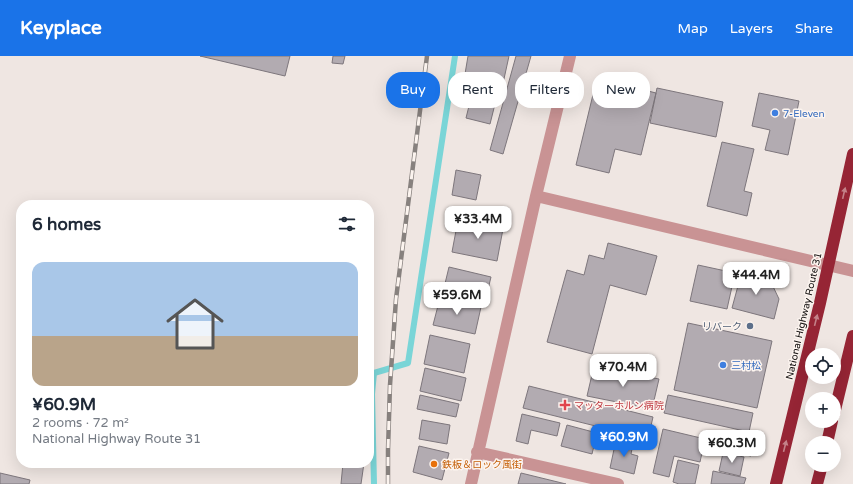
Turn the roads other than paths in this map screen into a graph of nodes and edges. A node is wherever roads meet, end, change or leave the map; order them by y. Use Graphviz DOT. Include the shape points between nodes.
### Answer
graph roads {
  1 [pos="570,56"];
  2 [pos="853,154"];
  3 [pos="536,196"];
  4 [pos="828,265"];
  5 [pos="853,271"];
  6 [pos="853,336"];
  7 [pos="839,392"];
  8 [pos="477,452"];
  9 [pos="820,472"];
  10 [pos="471,484"];
  11 [pos="618,484"];
  12 [pos="776,484"];
  13 [pos="817,484"];
  1 -- 3 [label="street"];
  4 -- 2 [label="highway, National Highway Route 31, one-way"];
  3 -- 4 [label="street"];
  3 -- 8 [label="street"];
  4 -- 5 [label="street"];
  12 -- 4 [label="highway, National Highway Route 31, one-way"];
  6 -- 7 [label="highway"];
  8 -- 10 [label="street"];
  8 -- 11 [label="street"];
  9 -- 13 [label="highway"];
}
